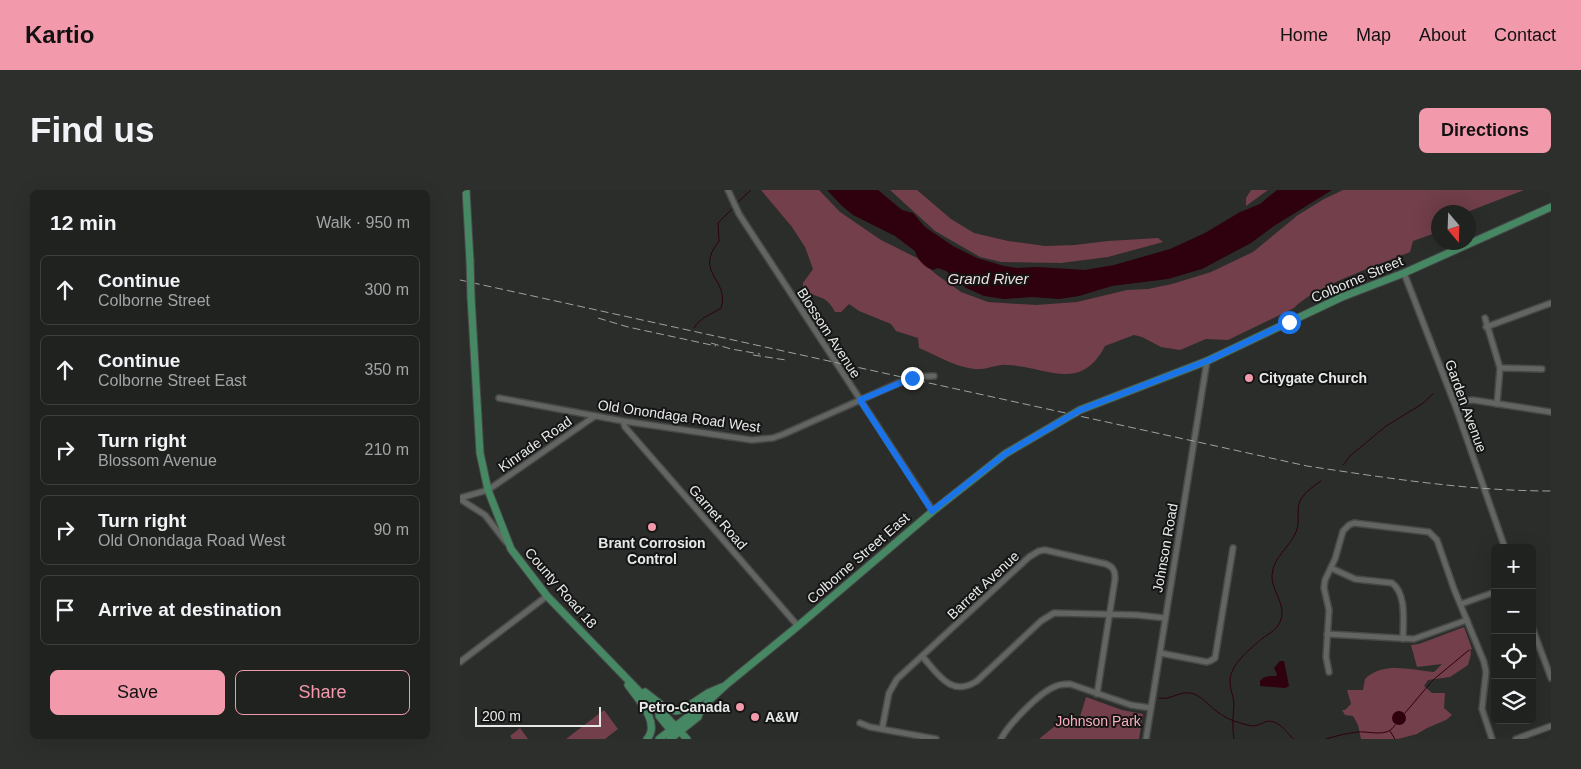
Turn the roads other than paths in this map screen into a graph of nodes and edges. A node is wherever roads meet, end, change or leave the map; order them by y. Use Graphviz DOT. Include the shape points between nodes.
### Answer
graph roads {
  1 [pos="466,190"];
  2 [pos="728,190"];
  3 [pos="1551,207"];
  4 [pos="1404,273"];
  5 [pos="1551,303"];
  6 [pos="1484,318"];
  7 [pos="1486,327"];
  8 [pos="1207,361"];
  9 [pos="1500,368"];
  10 [pos="1542,369"];
  11 [pos="934,376"];
  12 [pos="1117,395"];
  13 [pos="499,398"];
  14 [pos="860,400"];
  15 [pos="1497,404"];
  16 [pos="1455,405"];
  17 [pos="1551,412"];
  18 [pos="595,416"];
  19 [pos="623,421"];
  20 [pos="488,490"];
  21 [pos="460,499"];
  22 [pos="932,511"];
  23 [pos="1504,544"];
  24 [pos="1234,548"];
  25 [pos="511,549"];
  26 [pos="1331,568"];
  27 [pos="1491,593"];
  28 [pos="547,596"];
  29 [pos="1461,604"];
  30 [pos="1110,615"];
  31 [pos="1165,618"];
  32 [pos="1467,620"];
  33 [pos="798,626"];
  34 [pos="1327,634"];
  35 [pos="1535,634"];
  36 [pos="1403,639"];
  37 [pos="1160,653"];
  38 [pos="922,656"];
  39 [pos="460,662"];
  40 [pos="619,670"];
  41 [pos="1329,672"];
  42 [pos="1551,678"];
  43 [pos="727,684"];
  44 [pos="1098,694"];
  45 [pos="1151,708"];
  46 [pos="860,723"];
  47 [pos="1551,726"];
  48 [pos="882,729"];
  49 [pos="675,733"];
  50 [pos="647,739"];
  51 [pos="659,739"];
  52 [pos="688,739"];
  53 [pos="936,739"];
  54 [pos="1001,739"];
  55 [pos="1146,739"];
  56 [pos="1492,739"];
  57 [pos="1516,739"];
  1 -- 20 [label="main road, County Road 18, bridge" via="478,438"];
  2 -- 14 [label="street, Blossom Avenue" via="739,214"];
  3 -- 4 [label="main road, Colborne Street"];
  4 -- 8 [label="main road, Colborne Street" via="1342,297"];
  4 -- 16 [label="street, Garden Avenue"];
  5 -- 7 [label="street"];
  6 -- 7 [label="street"];
  7 -- 9 [label="street"];
  8 -- 12 [label="main road, Colborne Street"];
  8 -- 31 [label="street, Johnson Road"];
  9 -- 10 [label="street"];
  9 -- 15 [label="street"];
  11 -- 14 [label="street, Old Onondaga Road West" via="912,378"];
  12 -- 22 [label="main road, Colborne Street East" via="1080,410 1005,454"];
  13 -- 18 [label="street, Old Onondaga Road West"];
  14 -- 19 [label="street, Old Onondaga Road West" via="784,434 758,440"];
  14 -- 22 [label="street, Blossom Avenue"];
  15 -- 16 [label="street" via="1468,400"];
  15 -- 17 [label="street"];
  16 -- 23 [label="street, Garden Avenue"];
  18 -- 19 [label="street, Old Onondaga Road West"];
  18 -- 20 [label="street, Kinrade Road"];
  19 -- 33 [label="street, Garnet Road"];
  20 -- 21 [label="street, Kinrade Road"];
  20 -- 25 [label="main road, County Road 18"];
  21 -- 25 [label="street" via="491,520"];
  22 -- 33 [label="main road, Colborne Street East"];
  24 -- 37 [label="street" via="1215,658 1207,662"];
  25 -- 28 [label="main road, County Road 18"];
  26 -- 29 [label="street" via="1343,530 1350,524 1429,532 1437,540"];
  26 -- 34 [label="street" via="1324,584 1329,610"];
  26 -- 36 [label="street" via="1355,579 1392,583 1403,605"];
  27 -- 29 [label="street"];
  28 -- 39 [label="street"];
  28 -- 40 [label="main road, County Road 18"];
  29 -- 32 [label="street"];
  30 -- 31 [label="street"];
  30 -- 38 [label="street" via="1061,612 1047,617 977,681 962,688 948,684"];
  30 -- 38 [label="street, Barrett Avenue" via="1116,579 1112,566 1039,550"];
  30 -- 44 [label="street, Barrett Avenue"];
  31 -- 37 [label="street, Johnson Road"];
  32 -- 36 [label="street" via="1417,638"];
  32 -- 56 [label="street" via="1486,668 1482,709"];
  33 -- 43 [label="main road, Colborne Street East"];
  34 -- 36 [label="street"];
  34 -- 41 [label="street"];
  35 -- 42 [label="street"];
  37 -- 45 [label="street, Johnson Road"];
  38 -- 48 [label="street, Barrett Avenue" via="890,689"];
  40 -- 43 [label="main road" via="672,710 684,709 708,692"];
  40 -- 49 [label="main road, County Road 18" via="658,712 663,713"];
  40 -- 50 [label="main road" via="649,716 652,724"];
  43 -- 49 [label="main road, Colborne Street East" via="702,708 698,717"];
  44 -- 45 [label="street"];
  44 -- 54 [label="street" via="1070,684 1056,686 1007,727"];
  45 -- 55 [label="street, Johnson Road"];
  46 -- 48 [label="street"];
  47 -- 57 [label="street"];
  48 -- 53 [label="street"];
  49 -- 51 [label="main road, Colborne Street East"];
  49 -- 52 [label="main road, County Road 18"];
}
